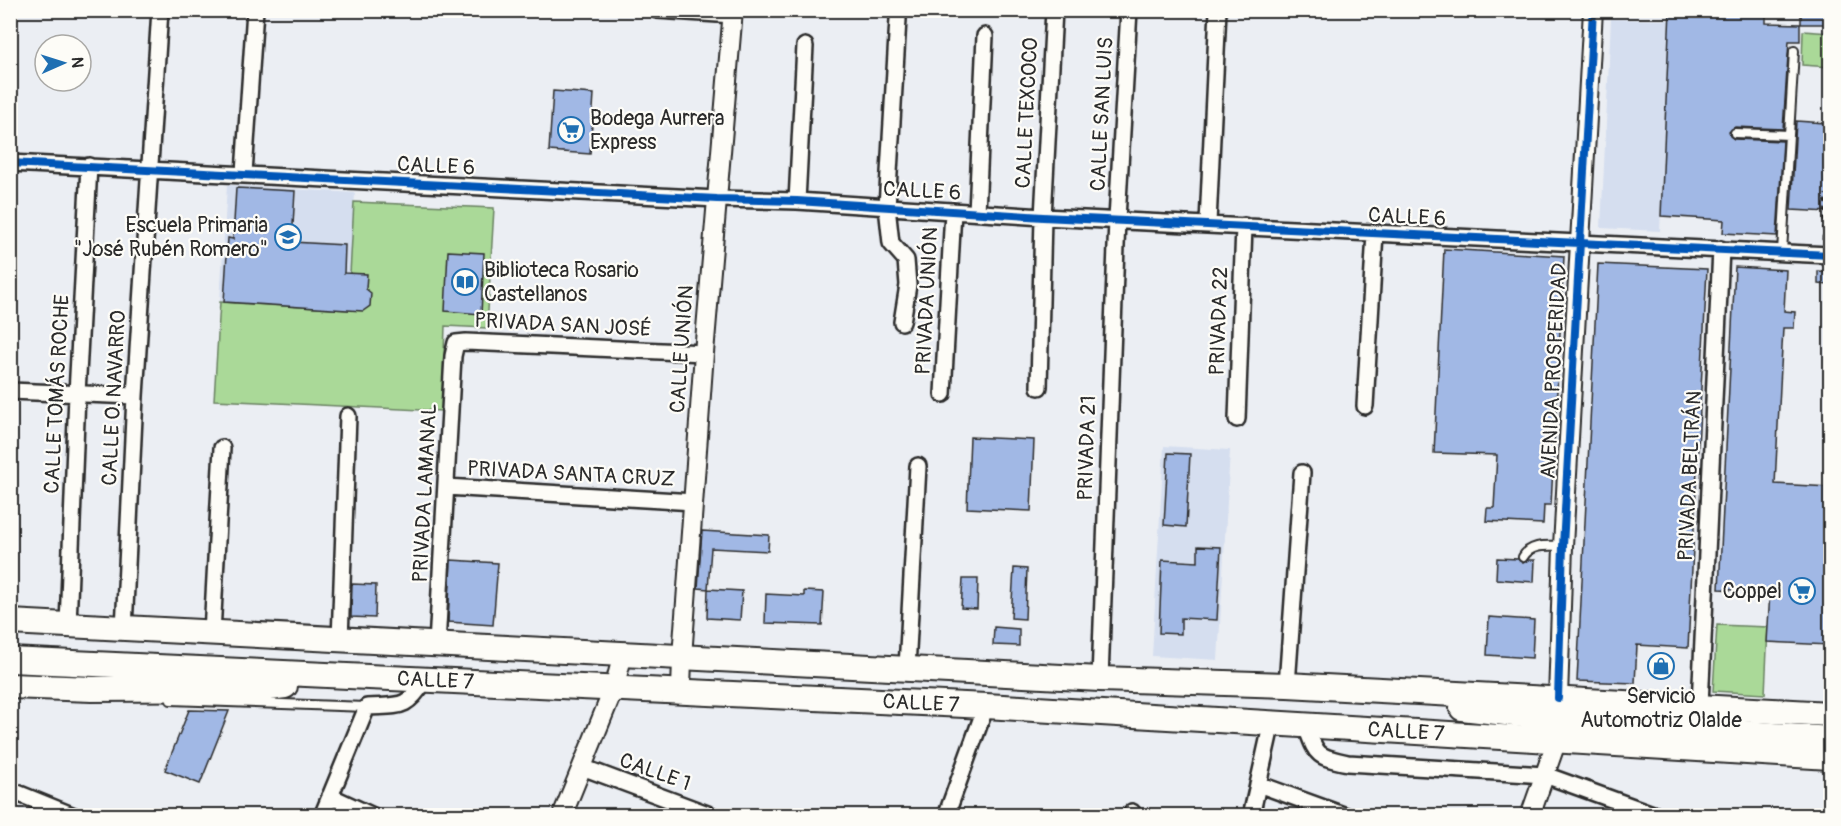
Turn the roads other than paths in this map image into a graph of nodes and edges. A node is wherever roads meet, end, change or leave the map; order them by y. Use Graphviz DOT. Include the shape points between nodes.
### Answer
graph roads {
  1 [pos="160,10"];
  2 [pos="255,10"];
  3 [pos="657,10"];
  4 [pos="1054,10"];
  5 [pos="1129,10"];
  6 [pos="1218,10"];
  7 [pos="1593,10"];
  8 [pos="733,13"];
  9 [pos="898,19"];
  10 [pos="985,36"];
  11 [pos="805,46"];
  12 [pos="1794,51"];
  13 [pos="1735,133"];
  14 [pos="1789,135"];
  15 [pos="10,163"];
  16 [pos="89,166"];
  17 [pos="149,170"];
  18 [pos="244,173"];
  19 [pos="717,200"];
  20 [pos="797,201"];
  21 [pos="887,207"];
  22 [pos="953,211"];
  23 [pos="977,212"];
  24 [pos="1043,217"];
  25 [pos="1117,219"];
  26 [pos="1208,223"];
  27 [pos="1244,226"];
  28 [pos="1375,233"];
  29 [pos="1579,243"];
  30 [pos="1721,249"];
  31 [pos="1782,252"];
  32 [pos="1826,254"];
  33 [pos="902,322"];
  34 [pos="456,343"];
  35 [pos="704,352"];
  36 [pos="1039,387"];
  37 [pos="10,391"];
  38 [pos="77,394"];
  39 [pos="943,394"];
  40 [pos="135,396"];
  41 [pos="1365,406"];
  42 [pos="348,416"];
  43 [pos="1237,419"];
  44 [pos="222,448"];
  45 [pos="918,466"];
  46 [pos="1302,473"];
  47 [pos="446,487"];
  48 [pos="694,502"];
  49 [pos="1563,546"];
  50 [pos="1523,556"];
  51 [pos="10,622"];
  52 [pos="68,625"];
  53 [pos="124,629"];
  54 [pos="212,633"];
  55 [pos="340,640"];
  56 [pos="438,645"];
  57 [pos="623,654"];
  58 [pos="682,657"];
  59 [pos="10,660"];
  60 [pos="907,668"];
  61 [pos="334,675"];
  62 [pos="1100,679"];
  63 [pos="425,680"];
  64 [pos="1287,685"];
  65 [pos="10,686"];
  66 [pos="614,688"];
  67 [pos="681,691"];
  68 [pos="1403,691"];
  69 [pos="10,694"];
  70 [pos="106,698"];
  71 [pos="1557,698"];
  72 [pos="165,700"];
  73 [pos="1700,705"];
  74 [pos="986,706"];
  75 [pos="367,707"];
  76 [pos="1830,714"];
  77 [pos="1272,722"];
  78 [pos="1305,724"];
  79 [pos="1830,739"];
  80 [pos="1557,740"];
  81 [pos="1830,757"];
  82 [pos="582,767"];
  83 [pos="1545,775"];
  84 [pos="1258,784"];
  85 [pos="10,790"];
  86 [pos="330,796"];
  87 [pos="74,816"];
  88 [pos="322,816"];
  89 [pos="373,816"];
  90 [pos="562,816"];
  91 [pos="713,816"];
  92 [pos="946,816"];
  93 [pos="1251,816"];
  94 [pos="1346,816"];
  95 [pos="1530,816"];
  96 [pos="1658,816"];
  1 -- 17 [label="street, CALLE O. NAVARRO"];
  2 -- 18 [label="street"];
  3 -- 8 [label="street"];
  4 -- 24 [label="street, CALLE TEXCOCO"];
  5 -- 25 [label="street, CALLE SAN LUIS"];
  6 -- 26 [label="street"];
  7 -- 29 [label="street, AVENIDA PROSPERIDAD"];
  8 -- 19 [label="street, CALLE UNIÓN"];
  9 -- 21 [label="street"];
  10 -- 23 [label="street"];
  11 -- 20 [label="street"];
  12 -- 14 [label="lane"];
  13 -- 14 [label="lane"];
  14 -- 31 [label="lane"];
  15 -- 16 [label="street, CALLE 6"];
  16 -- 17 [label="street, CALLE 6"];
  16 -- 38 [label="street, CALLE TOMÁS ROCHE"];
  17 -- 18 [label="street, CALLE 6"];
  17 -- 40 [label="street, CALLE O. NAVARRO"];
  18 -- 19 [label="street, CALLE 6"];
  19 -- 20 [label="street, CALLE 6"];
  19 -- 35 [label="street, CALLE UNIÓN"];
  20 -- 21 [label="street, CALLE 6"];
  21 -- 22 [label="street, CALLE 6"];
  21 -- 33 [label="street" via="891,243 906,260 908,285"];
  22 -- 23 [label="street, CALLE 6"];
  22 -- 39 [label="street, PRIVADA UNIÓN"];
  23 -- 24 [label="street, CALLE 6"];
  24 -- 25 [label="street, CALLE 6"];
  24 -- 36 [label="street, CALLE TEXCOCO"];
  25 -- 26 [label="street, CALLE 6"];
  25 -- 62 [label="street, PRIVADA 21"];
  26 -- 27 [label="street, CALLE 6"];
  27 -- 28 [label="street, CALLE 6"];
  27 -- 43 [label="street, PRIVADA 22"];
  28 -- 29 [label="street, CALLE 6"];
  28 -- 41 [label="street"];
  29 -- 30 [label="street, CALLE 6"];
  29 -- 49 [label="street, AVENIDA PROSPERIDAD"];
  30 -- 31 [label="street, CALLE 6"];
  30 -- 73 [label="street, PRIVADA BELTRÁN"];
  31 -- 32 [label="street, CALLE 6"];
  34 -- 35 [label="street, PRIVADA SAN JOSÉ"];
  34 -- 47 [label="street, PRIVADA LAMANAL"];
  35 -- 48 [label="street, CALLE UNIÓN"];
  37 -- 38 [label="street"];
  38 -- 40 [label="street"];
  38 -- 52 [label="street, CALLE TOMÁS ROCHE"];
  40 -- 53 [label="street, CALLE O. NAVARRO"];
  42 -- 55 [label="street"];
  44 -- 54 [label="street"];
  45 -- 60 [label="street"];
  46 -- 64 [label="street"];
  47 -- 48 [label="street, PRIVADA SANTA CRUZ"];
  47 -- 56 [label="street, PRIVADA LAMANAL"];
  48 -- 58 [label="street, CALLE UNIÓN"];
  49 -- 50 [label="lane" via="1531,548"];
  49 -- 71 [label="street, AVENIDA PROSPERIDAD"];
  51 -- 52 [label="main road, CALLE 7"];
  52 -- 53 [label="main road, CALLE 7"];
  53 -- 54 [label="main road, CALLE 7"];
  54 -- 55 [label="main road, CALLE 7"];
  55 -- 56 [label="main road, CALLE 7"];
  56 -- 57 [label="main road, CALLE 7"];
  57 -- 58 [label="main road, CALLE 7"];
  57 -- 66 [label="street"];
  58 -- 60 [label="main road, CALLE 7"];
  58 -- 67 [label="street, CALLE UNIÓN"];
  59 -- 61 [label="main road, CALLE 7"];
  60 -- 62 [label="main road, CALLE 7"];
  61 -- 63 [label="main road, CALLE 7"];
  61 -- 65 [label="main road" via="269,688"];
  62 -- 64 [label="main road, CALLE 7"];
  63 -- 66 [label="main road, CALLE 7"];
  63 -- 75 [label="street" via="414,697 401,705"];
  64 -- 68 [label="main road, CALLE 7"];
  66 -- 67 [label="main road, CALLE 7"];
  66 -- 82 [label="street"];
  67 -- 74 [label="main road, CALLE 7"];
  68 -- 71 [label="main road, CALLE 7"];
  68 -- 79 [label="main road" via="1460,708 1576,721"];
  69 -- 70 [label="lane"];
  71 -- 73 [label="main road, CALLE 7"];
  72 -- 75 [label="lane"];
  73 -- 76 [label="main road, CALLE 7"];
  74 -- 77 [label="main road, CALLE 7"];
  74 -- 92 [label="street"];
  75 -- 86 [label="street"];
  77 -- 78 [label="main road, CALLE 7"];
  77 -- 84 [label="street"];
  78 -- 80 [label="main road, CALLE 7"];
  78 -- 83 [label="street" via="1316,751 1338,761"];
  80 -- 81 [label="main road, CALLE 7"];
  80 -- 83 [label="street"];
  82 -- 90 [label="street"];
  82 -- 91 [label="street, CALLE 1"];
  83 -- 95 [label="street"];
  83 -- 96 [label="street"];
  84 -- 93 [label="street"];
  84 -- 94 [label="street"];
  85 -- 87 [label="street"];
  86 -- 88 [label="street"];
  86 -- 89 [label="street"];
}
